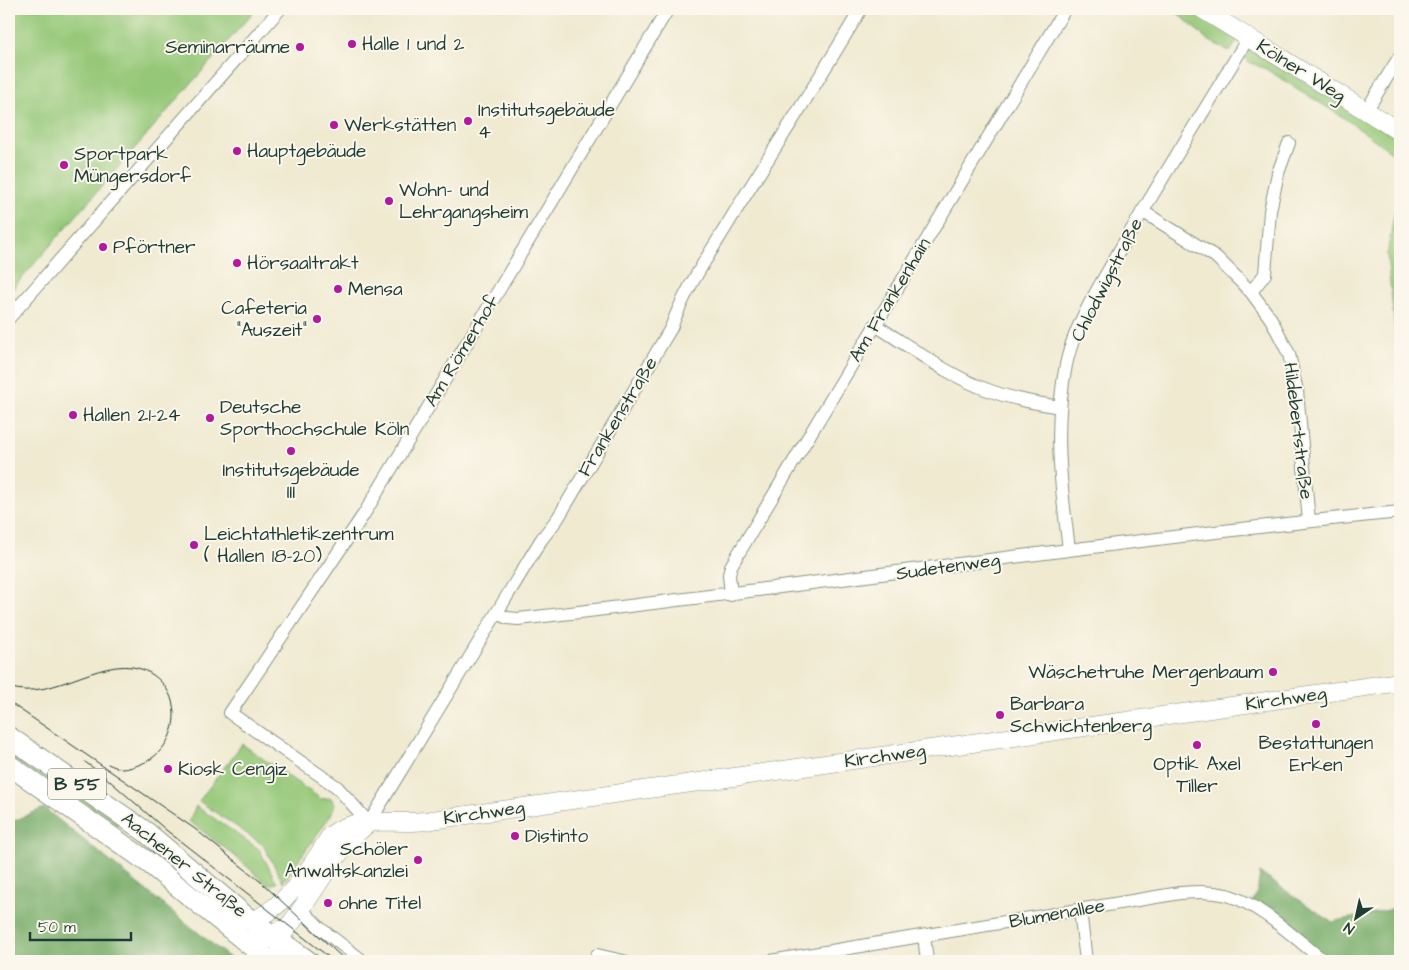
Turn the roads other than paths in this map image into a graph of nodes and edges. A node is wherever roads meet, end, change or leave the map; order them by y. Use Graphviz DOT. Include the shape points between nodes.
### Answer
graph roads {
  1 [pos="280,9"];
  2 [pos="668,9"];
  3 [pos="861,9"];
  4 [pos="1064,9"];
  5 [pos="1202,9"];
  6 [pos="1222,14"];
  7 [pos="1248,38"];
  8 [pos="1400,56"];
  9 [pos="1366,111"];
  10 [pos="1400,132"];
  11 [pos="1289,143"];
  12 [pos="1142,211"];
  13 [pos="1251,292"];
  14 [pos="9,318"];
  15 [pos="875,324"];
  16 [pos="1060,407"];
  17 [pos="1400,512"];
  18 [pos="1309,521"];
  19 [pos="1069,549"];
  20 [pos="731,595"];
  21 [pos="497,612"];
  22 [pos="1400,682"];
  23 [pos="9,737"];
  24 [pos="9,765"];
  25 [pos="368,823"];
  26 [pos="291,894"];
  27 [pos="301,910"];
  28 [pos="1080,910"];
  29 [pos="253,921"];
  30 [pos="924,936"];
  31 [pos="241,939"];
  32 [pos="278,939"];
  33 [pos="597,955"];
  34 [pos="270,961"];
  35 [pos="283,961"];
  36 [pos="308,961"];
  37 [pos="363,961"];
  38 [pos="623,961"];
  39 [pos="771,961"];
  40 [pos="928,961"];
  41 [pos="1086,961"];
  42 [pos="1324,961"];
  1 -- 14 [label="street"];
  2 -- 25 [label="street, Am Römerhof" via="364,514 230,713 337,786"];
  3 -- 21 [label="street, Frankenstraße" via="728,224 677,310 671,328 558,518"];
  4 -- 15 [label="street, Am Frankenhain"];
  5 -- 6 [label="street, Kölner Weg"];
  6 -- 7 [label="street, Kölner Weg"];
  7 -- 9 [label="street, Kölner Weg"];
  7 -- 12 [label="street, Chlodwigstraße"];
  8 -- 9 [label="street"];
  9 -- 10 [label="street, Kölner Weg"];
  11 -- 13 [label="street" via="1278,173 1270,211 1265,274"];
  12 -- 13 [label="street, Hildebertstraße" via="1216,257"];
  12 -- 16 [label="street, Chlodwigstraße" via="1080,322 1066,363"];
  13 -- 18 [label="street, Hildebertstraße" via="1271,318 1289,354 1297,391"];
  15 -- 16 [label="street" via="951,373 987,390"];
  15 -- 20 [label="street, Am Frankenhain" via="731,566"];
  16 -- 19 [label="street, Chlodwigstraße" via="1058,470"];
  17 -- 18 [label="street, Sudetenweg"];
  18 -- 19 [label="street, Sudetenweg"];
  19 -- 20 [label="street, Sudetenweg"];
  20 -- 21 [label="street, Sudetenweg" via="518,619 507,618"];
  21 -- 25 [label="street, Frankenstraße"];
  22 -- 25 [label="street, Kirchweg" via="425,821"];
  23 -- 29 [label="main road, Aachener Straße / B 55" via="146,832"];
  24 -- 31 [label="main road, Aachener Straße / B 55" via="148,863"];
  25 -- 26 [label="street, Kirchweg" via="348,824 331,835"];
  25 -- 27 [label="street" via="330,864"];
  26 -- 29 [label="street, Kirchweg"];
  26 -- 32 [label="street, Kirchweg"];
  27 -- 32 [label="street"];
  27 -- 37 [label="street"];
  28 -- 30 [label="street, Blumenallee"];
  28 -- 41 [label="street"];
  28 -- 42 [label="street, Blumenallee" via="1180,893 1203,891 1229,896 1266,916"];
  29 -- 32 [label="main road, Aachener Straße / B 55"];
  30 -- 39 [label="street, Blumenallee"];
  30 -- 40 [label="street"];
  31 -- 32 [label="street"];
  31 -- 34 [label="main road, Aachener Straße / B 55"];
  32 -- 35 [label="street, Kirchweg"];
  32 -- 36 [label="main road, Aachener Straße / B 55"];
  33 -- 38 [label="street"];
}
